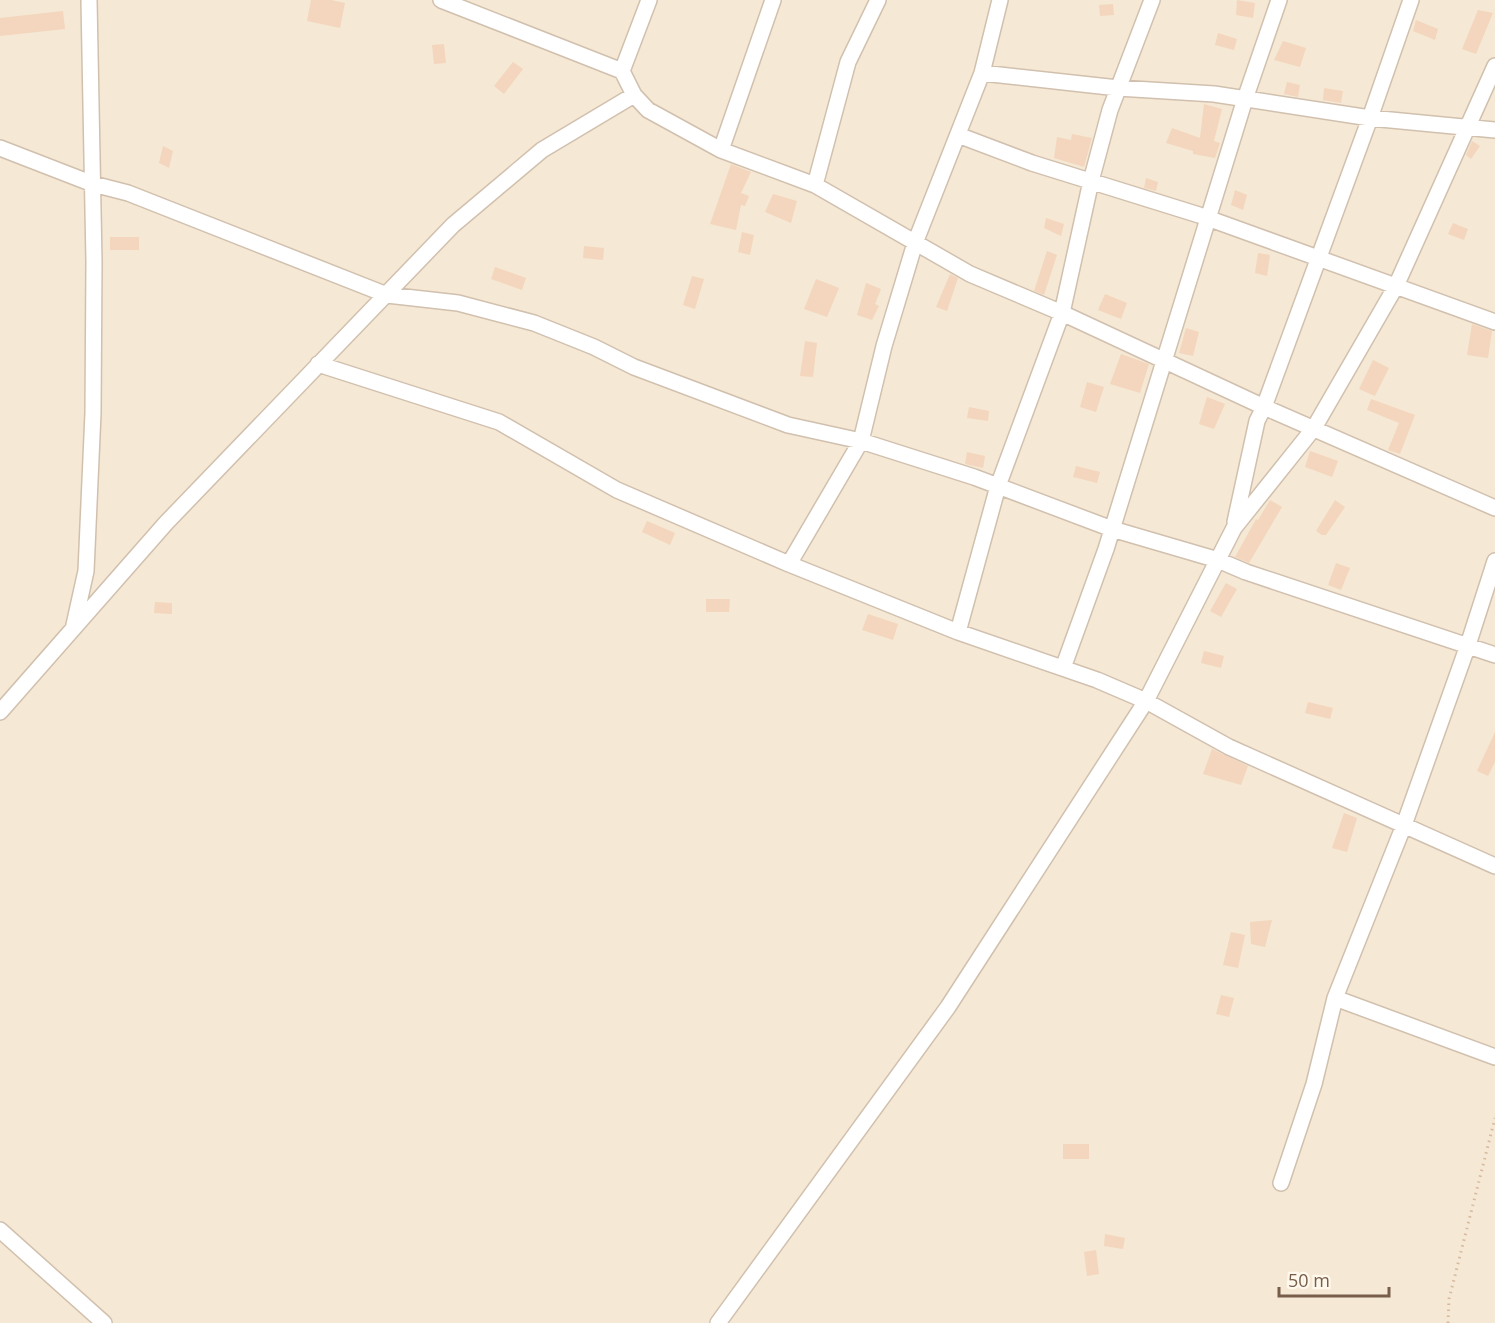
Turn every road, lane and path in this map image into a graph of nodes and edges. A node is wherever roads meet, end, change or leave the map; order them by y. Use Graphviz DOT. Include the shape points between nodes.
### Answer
graph roads {
  1 [pos="89,0"];
  2 [pos="441,0"];
  3 [pos="649,0"];
  4 [pos="773,0"];
  5 [pos="878,0"];
  6 [pos="1000,0"];
  7 [pos="1152,0"];
  8 [pos="1279,0"];
  9 [pos="1411,0"];
  10 [pos="1495,66"];
  11 [pos="622,71"];
  12 [pos="982,73"];
  13 [pos="1118,88"];
  14 [pos="634,96"];
  15 [pos="1245,99"];
  16 [pos="1370,118"];
  17 [pos="1466,129"];
  18 [pos="1495,130"];
  19 [pos="958,135"];
  20 [pos="0,148"];
  21 [pos="721,150"];
  22 [pos="1091,181"];
  23 [pos="93,184"];
  24 [pos="815,185"];
  25 [pos="1210,218"];
  26 [pos="915,243"];
  27 [pos="1319,258"];
  28 [pos="1396,286"];
  29 [pos="387,295"];
  30 [pos="1062,313"];
  31 [pos="1495,322"];
  32 [pos="1164,361"];
  33 [pos="318,364"];
  34 [pos="1264,407"];
  35 [pos="1314,428"];
  36 [pos="861,441"];
  37 [pos="998,486"];
  38 [pos="1495,508"];
  39 [pos="1234,528"];
  40 [pos="1112,529"];
  41 [pos="1218,560"];
  42 [pos="1495,561"];
  43 [pos="789,564"];
  44 [pos="73,628"];
  45 [pos="958,632"];
  46 [pos="1468,645"];
  47 [pos="1495,655"];
  48 [pos="1063,668"];
  49 [pos="1146,701"];
  50 [pos="0,712"];
  51 [pos="1404,825"];
  52 [pos="1495,866"];
  53 [pos="1335,998"];
  54 [pos="1495,1057"];
  55 [pos="1495,1118"];
  56 [pos="1281,1183"];
  57 [pos="0,1230"];
  58 [pos="104,1323"];
  59 [pos="718,1323"];
  60 [pos="1448,1323"];
  1 -- 23 [label="street"];
  2 -- 11 [label="street"];
  3 -- 11 [label="street"];
  4 -- 21 [label="street"];
  5 -- 24 [label="street" via="848,62"];
  6 -- 12 [label="street"];
  7 -- 13 [label="street"];
  8 -- 15 [label="street"];
  9 -- 16 [label="street"];
  10 -- 17 [label="street"];
  11 -- 14 [label="street"];
  12 -- 13 [label="street"];
  12 -- 19 [label="street"];
  13 -- 15 [label="street"];
  13 -- 22 [label="street"];
  14 -- 21 [label="street" via="648,110"];
  14 -- 29 [label="street" via="542,150 453,225"];
  15 -- 16 [label="street"];
  15 -- 25 [label="street"];
  16 -- 17 [label="street"];
  16 -- 27 [label="street"];
  17 -- 18 [label="street"];
  17 -- 28 [label="street"];
  19 -- 22 [label="street"];
  19 -- 26 [label="street"];
  20 -- 23 [label="street"];
  21 -- 24 [label="street"];
  22 -- 25 [label="street"];
  22 -- 30 [label="street"];
  23 -- 29 [label="street" via="128,193"];
  23 -- 44 [label="street" via="93,413 86,571"];
  24 -- 26 [label="street"];
  25 -- 27 [label="street"];
  25 -- 32 [label="street"];
  26 -- 30 [label="street" via="970,274"];
  26 -- 36 [label="street" via="884,345"];
  27 -- 28 [label="street"];
  27 -- 34 [label="street"];
  28 -- 31 [label="street"];
  28 -- 35 [label="street"];
  29 -- 33 [label="street"];
  29 -- 36 [label="street" via="458,303 534,323 736,406 788,424"];
  30 -- 32 [label="street"];
  30 -- 37 [label="street"];
  32 -- 34 [label="street"];
  32 -- 40 [label="street"];
  33 -- 43 [label="street" via="499,422 616,490"];
  33 -- 44 [label="street" via="166,523"];
  34 -- 35 [label="street"];
  34 -- 39 [label="street" via="1257,421"];
  35 -- 38 [label="street"];
  35 -- 39 [label="street"];
  36 -- 37 [label="street"];
  36 -- 43 [label="street"];
  37 -- 40 [label="street"];
  37 -- 45 [label="street"];
  39 -- 41 [label="street"];
  40 -- 41 [label="street"];
  40 -- 48 [label="street"];
  41 -- 46 [label="street"];
  41 -- 49 [label="street"];
  42 -- 46 [label="street"];
  43 -- 45 [label="street"];
  44 -- 50 [label="street"];
  45 -- 48 [label="street"];
  46 -- 47 [label="street"];
  46 -- 51 [label="street"];
  48 -- 49 [label="street"];
  49 -- 51 [label="street" via="1229,747"];
  49 -- 59 [label="street" via="948,1007"];
  51 -- 52 [label="street"];
  51 -- 53 [label="street"];
  53 -- 54 [label="street"];
  53 -- 56 [label="street" via="1314,1084"];
  55 -- 60 [label="path" via="1449,1299"];
  57 -- 58 [label="street"];
}
